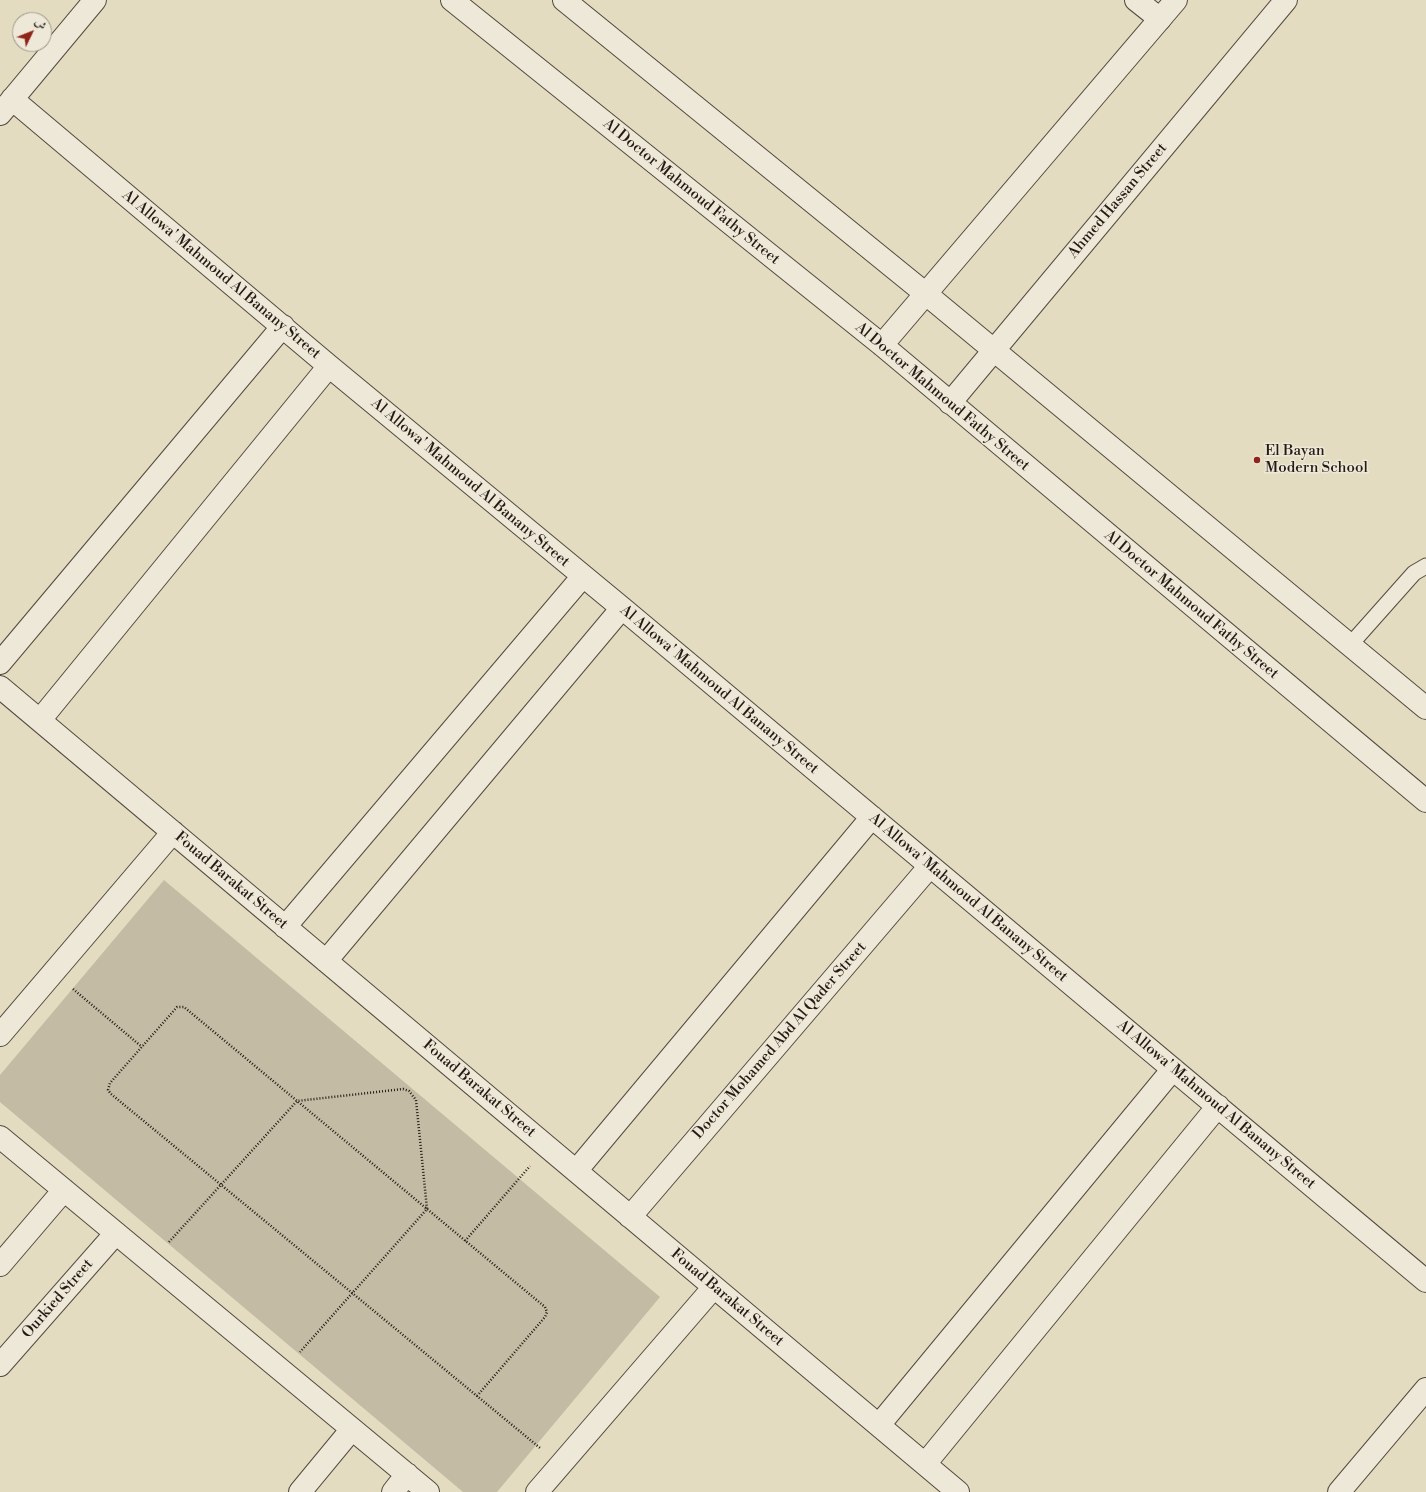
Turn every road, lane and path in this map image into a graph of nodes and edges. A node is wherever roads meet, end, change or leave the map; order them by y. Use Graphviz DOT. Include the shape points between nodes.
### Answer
graph roads {
  1 [pos="95,0"];
  2 [pos="452,0"];
  3 [pos="564,0"];
  4 [pos="1136,0"];
  5 [pos="1176,0"];
  6 [pos="1286,0"];
  7 [pos="1160,19"];
  8 [pos="6,106"];
  9 [pos="926,294"];
  10 [pos="283,326"];
  11 [pos="882,345"];
  12 [pos="993,350"];
  13 [pos="329,366"];
  14 [pos="950,403"];
  15 [pos="1426,566"];
  16 [pos="583,576"];
  17 [pos="622,608"];
  18 [pos="1350,645"];
  19 [pos="0,663"];
  20 [pos="0,687"];
  21 [pos="1426,708"];
  22 [pos="40,720"];
  23 [pos="1426,801"];
  24 [pos="872,817"];
  25 [pos="173,832"];
  26 [pos="930,866"];
  27 [pos="285,927"];
  28 [pos="326,961"];
  29 [pos="53,972"];
  30 [pos="0,1035"];
  31 [pos="142,1046"];
  32 [pos="1173,1069"];
  33 [pos="297,1101"];
  34 [pos="1218,1106"];
  35 [pos="0,1137"];
  36 [pos="548,1146"];
  37 [pos="576,1171"];
  38 [pos="221,1184"];
  39 [pos="64,1190"];
  40 [pos="427,1209"];
  41 [pos="630,1217"];
  42 [pos="116,1233"];
  43 [pos="465,1241"];
  44 [pos="152,1262"];
  45 [pos="0,1266"];
  46 [pos="1426,1280"];
  47 [pos="714,1287"];
  48 [pos="353,1293"];
  49 [pos="0,1365"];
  50 [pos="283,1371"];
  51 [pos="1426,1389"];
  52 [pos="477,1396"];
  53 [pos="879,1425"];
  54 [pos="352,1429"];
  55 [pos="925,1464"];
  56 [pos="560,1465"];
  57 [pos="407,1474"];
  58 [pos="300,1492"];
  59 [pos="393,1492"];
  60 [pos="428,1492"];
  61 [pos="537,1492"];
  62 [pos="958,1492"];
  63 [pos="1338,1492"];
  1 -- 8 [label="street"];
  2 -- 11 [label="street, Al Doctor Mahmoud Fathy Street"];
  3 -- 9 [label="street"];
  4 -- 7 [label="street"];
  5 -- 7 [label="street"];
  6 -- 12 [label="street, Ahmed Hassan Street"];
  7 -- 9 [label="street"];
  8 -- 10 [label="street, Al Allowa' Mahmoud Al Banany Street"];
  9 -- 11 [label="street"];
  9 -- 12 [label="street"];
  10 -- 13 [label="street, Al Allowa' Mahmoud Al Banany Street"];
  10 -- 19 [label="street"];
  11 -- 14 [label="street, Al Doctor Mahmoud Fathy Street"];
  12 -- 14 [label="street, Ahmed Hassan Street"];
  12 -- 18 [label="street"];
  13 -- 16 [label="street, Al Allowa' Mahmoud Al Banany Street"];
  13 -- 22 [label="street"];
  14 -- 23 [label="street, Al Doctor Mahmoud Fathy Street"];
  15 -- 18 [label="lane" via="1414,573"];
  16 -- 17 [label="street, Al Allowa' Mahmoud Al Banany Street"];
  16 -- 27 [label="street"];
  17 -- 24 [label="street, Al Allowa' Mahmoud Al Banany Street"];
  17 -- 28 [label="street"];
  18 -- 21 [label="street"];
  20 -- 22 [label="street, Fouad Barakat Street"];
  22 -- 25 [label="street, Fouad Barakat Street"];
  24 -- 26 [label="street, Al Allowa' Mahmoud Al Banany Street"];
  24 -- 37 [label="street"];
  25 -- 27 [label="street, Fouad Barakat Street"];
  25 -- 29 [label="street"];
  26 -- 32 [label="street, Al Allowa' Mahmoud Al Banany Street"];
  26 -- 41 [label="street, Doctor Mohamed Abd Al Qader Street"];
  27 -- 28 [label="street, Fouad Barakat Street"];
  28 -- 36 [label="street, Fouad Barakat Street"];
  29 -- 30 [label="street"];
  29 -- 31 [label="path"];
  31 -- 33 [label="path" via="177,1007 182,1006"];
  31 -- 38 [label="path" via="110,1083 110,1094"];
  32 -- 34 [label="street, Al Allowa' Mahmoud Al Banany Street"];
  32 -- 53 [label="street"];
  33 -- 38 [label="path"];
  33 -- 40 [label="path"];
  33 -- 40 [label="path" via="403,1089 409,1091 416,1100"];
  34 -- 46 [label="street, Al Allowa' Mahmoud Al Banany Street"];
  34 -- 55 [label="street"];
  35 -- 39 [label="street"];
  36 -- 37 [label="street, Fouad Barakat Street"];
  36 -- 43 [label="path"];
  37 -- 41 [label="street, Fouad Barakat Street"];
  38 -- 44 [label="path"];
  38 -- 48 [label="path"];
  39 -- 42 [label="street"];
  39 -- 45 [label="street"];
  40 -- 43 [label="path"];
  40 -- 48 [label="path"];
  41 -- 47 [label="street, Fouad Barakat Street"];
  42 -- 44 [label="street"];
  42 -- 49 [label="street, Ourkied Street"];
  43 -- 52 [label="path" via="545,1307 547,1312"];
  44 -- 50 [label="street"];
  47 -- 53 [label="street, Fouad Barakat Street"];
  47 -- 56 [label="street"];
  48 -- 50 [label="path"];
  48 -- 52 [label="path"];
  50 -- 54 [label="street"];
  51 -- 63 [label="street"];
  52 -- 56 [label="path"];
  53 -- 55 [label="street, Fouad Barakat Street"];
  54 -- 57 [label="street"];
  54 -- 58 [label="street"];
  55 -- 62 [label="street, Fouad Barakat Street"];
  56 -- 61 [label="street"];
  57 -- 59 [label="street"];
  57 -- 60 [label="street"];
}
